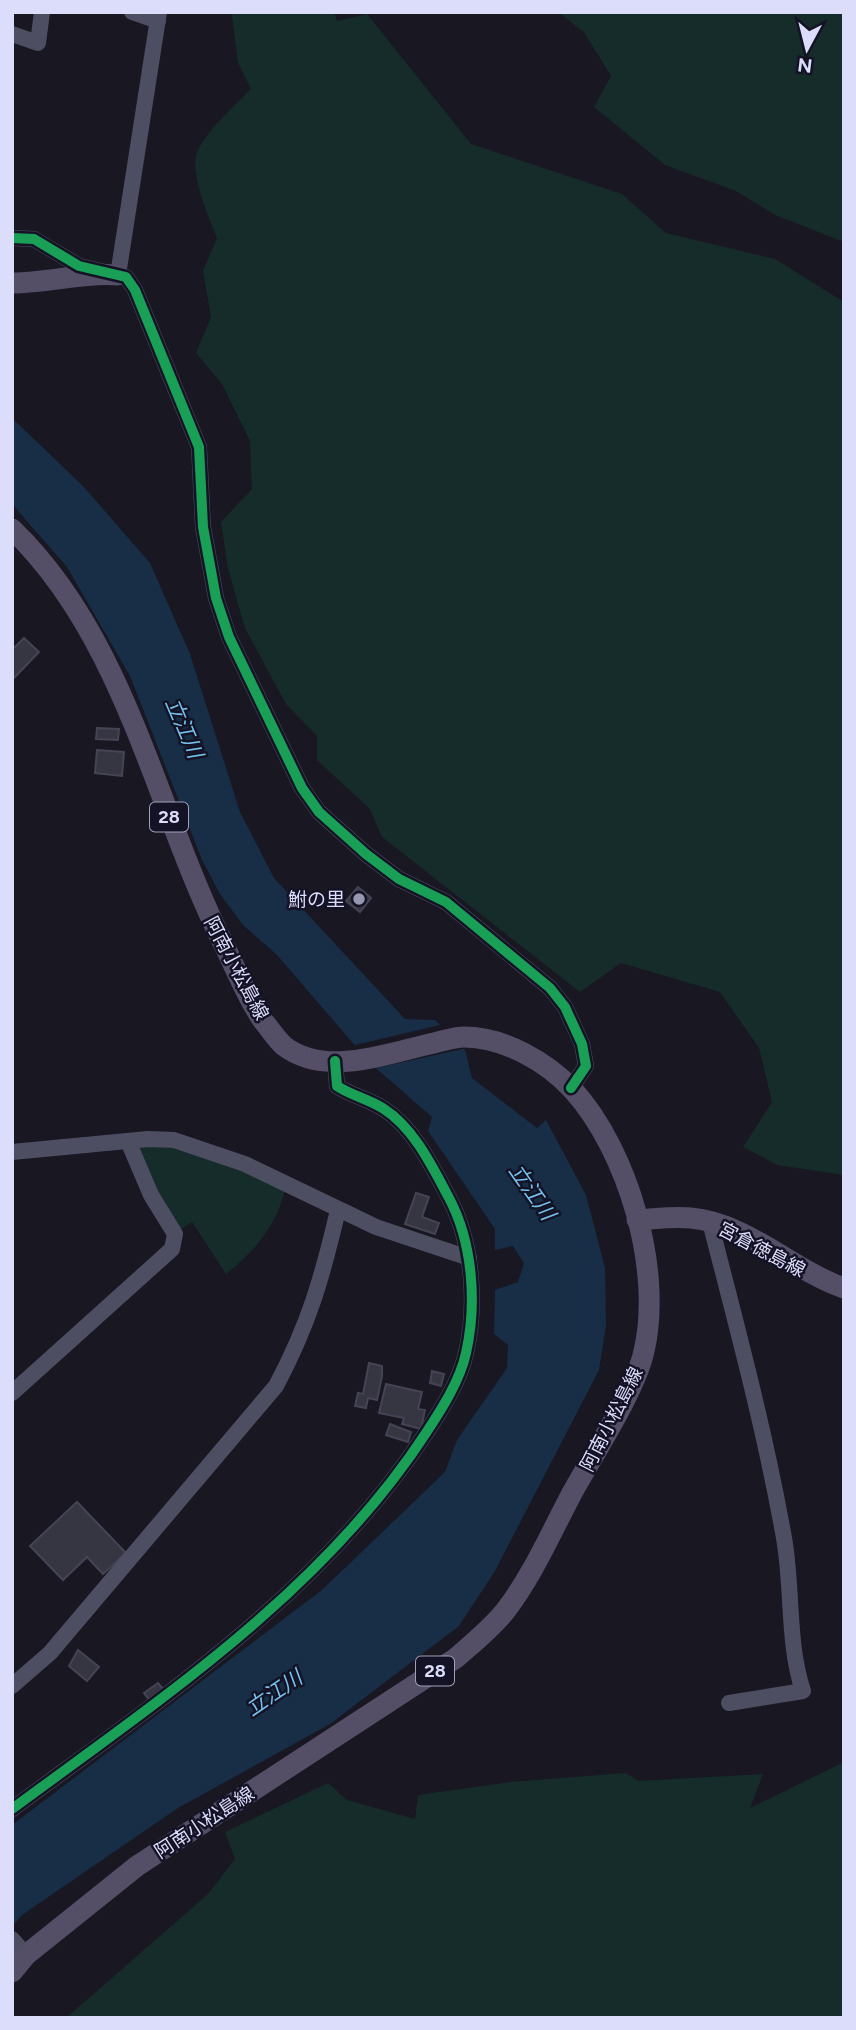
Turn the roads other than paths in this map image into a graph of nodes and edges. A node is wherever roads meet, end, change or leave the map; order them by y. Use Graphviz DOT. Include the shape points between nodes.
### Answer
graph roads {
  1 [pos="41,12"];
  2 [pos="132,12"];
  3 [pos="158,17"];
  4 [pos="12,34"];
  5 [pos="12,237"];
  6 [pos="118,275"];
  7 [pos="12,284"];
  8 [pos="12,529"];
  9 [pos="344,1061"];
  10 [pos="571,1088"];
  11 [pos="128,1141"];
  12 [pos="12,1152"];
  13 [pos="338,1210"];
  14 [pos="637,1220"];
  15 [pos="710,1222"];
  16 [pos="468,1258"];
  17 [pos="844,1288"];
  18 [pos="12,1393"];
  19 [pos="12,1686"];
  20 [pos="729,1703"];
  21 [pos="12,1809"];
  22 [pos="19,1947"];
  23 [pos="12,1972"];
  1 -- 4 [label="street" via="38,43"];
  2 -- 3 [label="street"];
  3 -- 6 [label="street"];
  5 -- 6 [label="street" via="34,239 79,266"];
  6 -- 7 [label="main road"];
  6 -- 10 [label="street" via="126,277 135,290 194,429 203,527 216,598 229,637 302,788 319,812 366,854 399,880 446,902 550,988 565,1007 582,1044 586,1066"];
  8 -- 9 [label="main road, 阿南小松島線 / 28" via="55,579 117,684 206,909 261,1018 283,1045 321,1061"];
  9 -- 10 [label="main road, 阿南小松島線 / 28" via="463,1037 525,1054"];
  9 -- 16 [label="street" via="337,1086 384,1108 408,1133 432,1167 461,1226"];
  10 -- 14 [label="main road, 阿南小松島線 / 28" via="613,1147"];
  11 -- 12 [label="street"];
  11 -- 13 [label="street" via="174,1140 204,1147"];
  11 -- 18 [label="street" via="151,1195 175,1234 172,1249"];
  13 -- 16 [label="street"];
  13 -- 19 [label="street" via="322,1281 302,1338 276,1386 50,1653"];
  14 -- 15 [label="main road, 宮倉徳島線"];
  14 -- 22 [label="main road, 阿南小松島線 / 28" via="649,1313 644,1353 506,1610 456,1658"];
  15 -- 17 [label="main road, 宮倉徳島線"];
  15 -- 20 [label="street" via="767,1440 785,1544 792,1640 803,1691"];
  16 -- 21 [label="street" via="466,1355 435,1419 378,1498 316,1567 259,1619 155,1704"];
  22 -- 23 [label="main road, 阿南小松島線 / 28"];
}
